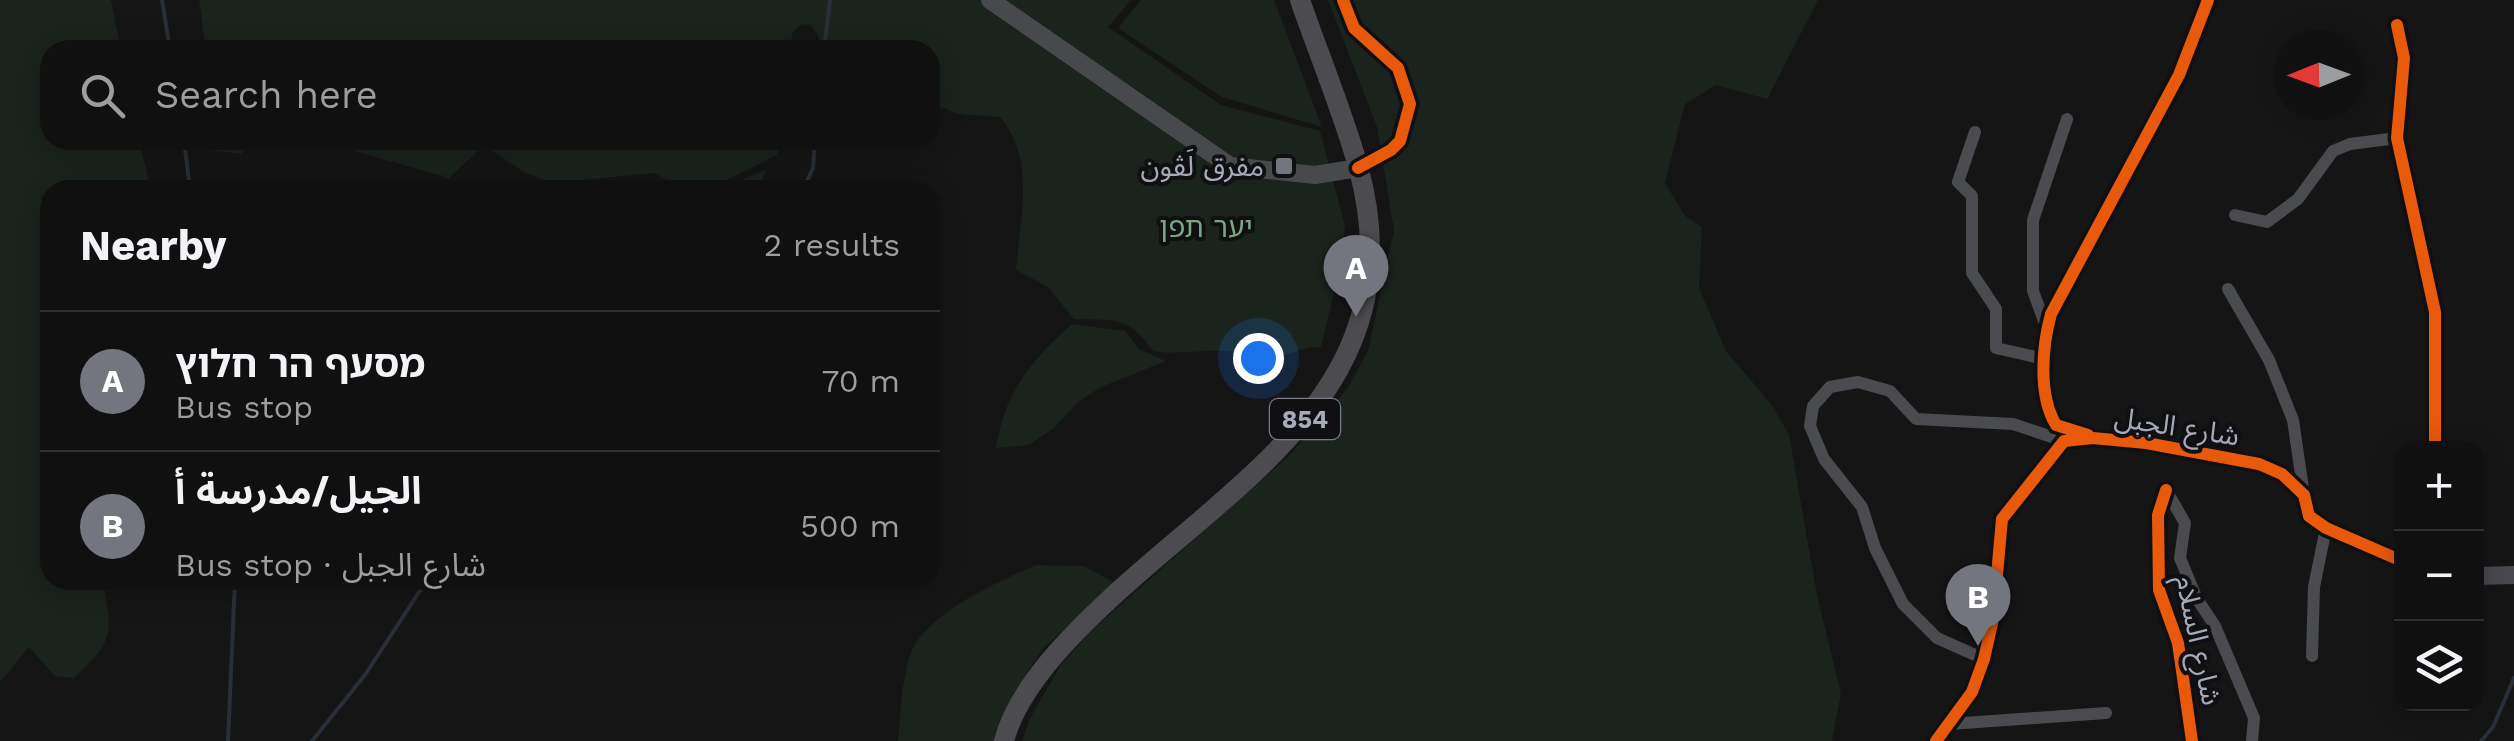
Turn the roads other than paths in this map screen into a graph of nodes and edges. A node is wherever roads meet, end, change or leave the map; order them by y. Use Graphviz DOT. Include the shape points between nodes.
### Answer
graph roads {
  1 [pos="990,0"];
  2 [pos="1300,0"];
  3 [pos="1342,0"];
  4 [pos="2208,0"];
  5 [pos="2397,26"];
  6 [pos="2068,119"];
  7 [pos="1976,132"];
  8 [pos="2397,138"];
  9 [pos="1358,168"];
  10 [pos="2234,215"];
  11 [pos="2228,289"];
  12 [pos="2047,329"];
  13 [pos="2044,360"];
  14 [pos="2094,438"];
  15 [pos="2064,440"];
  16 [pos="2436,441"];
  17 [pos="2304,495"];
  18 [pos="2326,528"];
  19 [pos="2394,558"];
  20 [pos="2514,575"];
  21 [pos="2484,576"];
  22 [pos="2312,656"];
  23 [pos="1984,659"];
  24 [pos="2106,713"];
  25 [pos="1950,724"];
  26 [pos="1004,741"];
  27 [pos="1936,741"];
  28 [pos="2192,741"];
  29 [pos="2252,741"];
  1 -- 9 [label="street" via="1230,166 1315,175"];
  2 -- 9 [label="main road, 854"];
  3 -- 9 [label="street" via="1354,28 1398,68 1410,104 1400,141"];
  4 -- 12 [label="street" via="2179,75"];
  5 -- 8 [label="street" via="2404,58"];
  6 -- 12 [label="street" via="2033,220 2033,291"];
  7 -- 13 [label="street" via="1958,182 1972,196 1972,273 1996,309 1996,348"];
  8 -- 10 [label="street" via="2333,152 2298,199 2268,222"];
  8 -- 16 [label="street" via="2434,312"];
  9 -- 26 [label="main road, 854" via="1370,265 1346,359 1306,419 1246,481 1069,637 1010,719"];
  11 -- 17 [label="street" via="2269,360 2293,420"];
  12 -- 13 [label="street"];
  13 -- 14 [label="street" via="2056,426"];
  14 -- 15 [label="street, شارع الجبل"];
  14 -- 17 [label="street, شارع الجبل" via="2259,464"];
  15 -- 23 [label="street" via="2002,519"];
  15 -- 23 [label="street" via="2013,424 1916,419 1890,391 1858,382 1830,387 1813,406 1810,426 1824,459 1862,507 1902,604 1938,638"];
  17 -- 18 [label="street, شارع الجبل" via="2309,516"];
  18 -- 19 [label="street"];
  18 -- 22 [label="street" via="2314,587"];
  20 -- 21 [label="street"];
  23 -- 25 [label="street"];
  24 -- 25 [label="street"];
  25 -- 27 [label="street"];
  28 -- 29 [label="street, شارع السلام" via="2178,643 2159,590 2158,515 2166,490 2185,523 2180,558 2196,600 2215,626 2254,718"];
}
